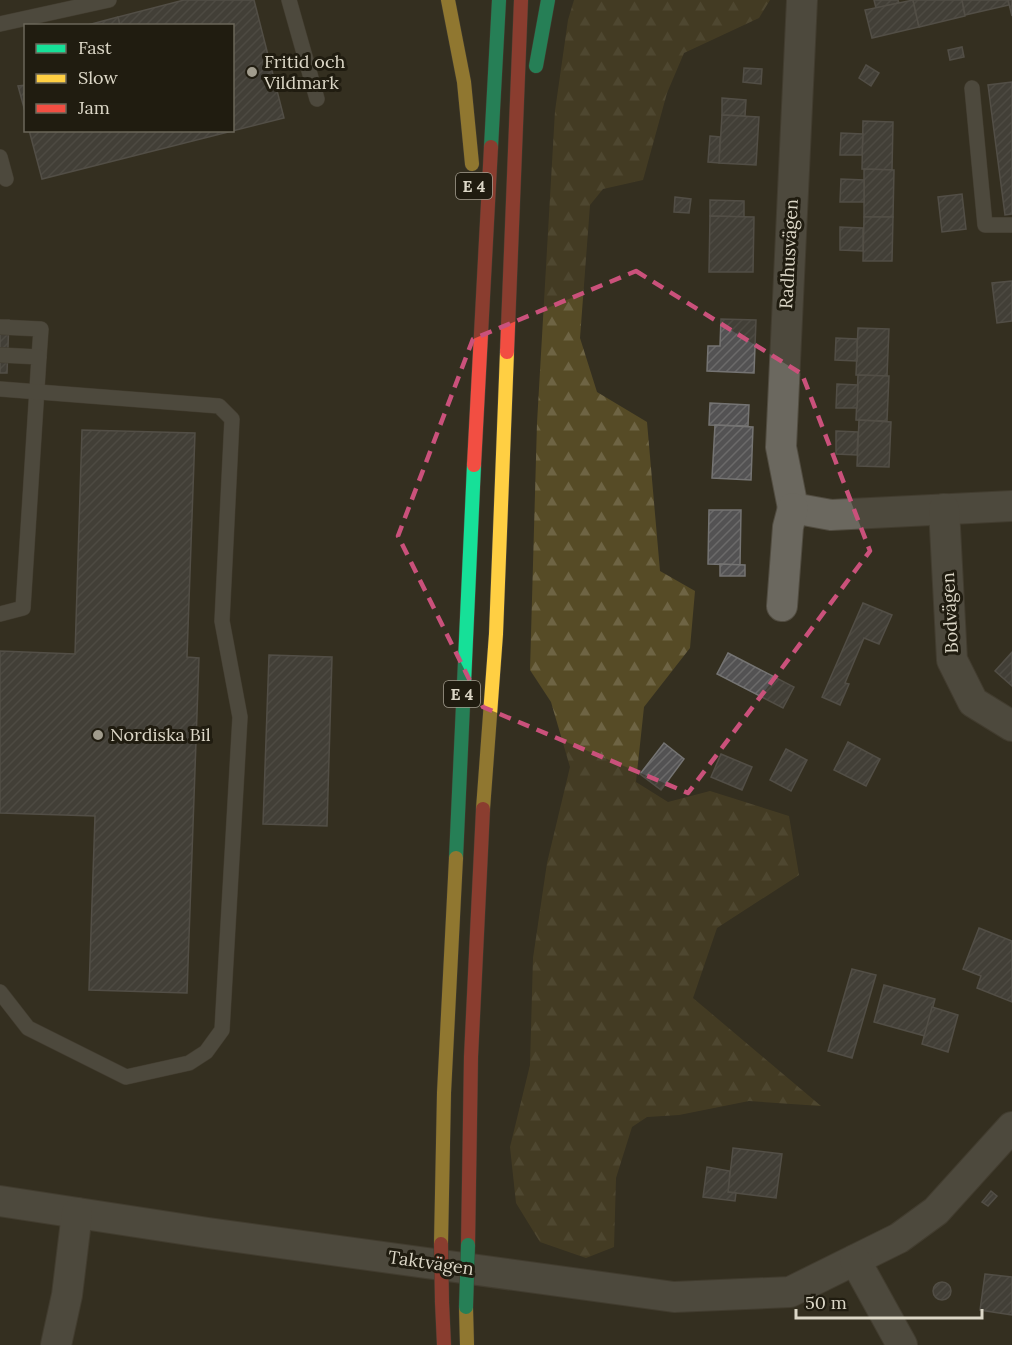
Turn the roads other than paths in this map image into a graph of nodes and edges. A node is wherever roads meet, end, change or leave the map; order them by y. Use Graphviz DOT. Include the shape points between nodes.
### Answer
graph roads {
  1 [pos="109,0"];
  2 [pos="289,0"];
  3 [pos="448,0"];
  4 [pos="498,0"];
  5 [pos="521,0"];
  6 [pos="548,0"];
  7 [pos="802,0"];
  8 [pos="0,24"];
  9 [pos="535,76"];
  10 [pos="972,88"];
  11 [pos="317,99"];
  12 [pos="530,111"];
  13 [pos="0,156"];
  14 [pos="6,179"];
  15 [pos="473,180"];
  16 [pos="475,203"];
  17 [pos="1012,225"];
  18 [pos="510,298"];
  19 [pos="0,327"];
  20 [pos="0,355"];
  21 [pos="39,357"];
  22 [pos="479,375"];
  23 [pos="0,389"];
  24 [pos="36,391"];
  25 [pos="1012,506"];
  26 [pos="792,508"];
  27 [pos="945,509"];
  28 [pos="782,606"];
  29 [pos="0,614"];
  30 [pos="1012,726"];
  31 [pos="0,992"];
  32 [pos="1012,1127"];
  33 [pos="0,1201"];
  34 [pos="77,1213"];
  35 [pos="855,1260"];
  36 [pos="904,1344"];
  37 [pos="56,1345"];
  38 [pos="444,1345"];
  39 [pos="467,1345"];
  1 -- 8 [label="lane"];
  2 -- 11 [label="lane"];
  3 -- 15 [label="highway, E 4" via="468,112"];
  4 -- 22 [label="highway, E 4"];
  5 -- 18 [label="highway, E 4"];
  6 -- 9 [label="highway"];
  7 -- 26 [label="street, Radhusvägen" via="781,447"];
  10 -- 17 [label="lane" via="984,225"];
  12 -- 18 [label="highway, E 4"];
  13 -- 14 [label="lane"];
  16 -- 22 [label="highway, E 4"];
  18 -- 39 [label="highway, E 4, bridge" via="496,634 472,1034"];
  19 -- 21 [label="lane" via="41,328"];
  20 -- 21 [label="lane"];
  21 -- 24 [label="lane"];
  22 -- 38 [label="highway, E 4, bridge" via="446,1048 441,1244"];
  23 -- 24 [label="lane"];
  24 -- 29 [label="lane" via="23,608"];
  24 -- 31 [label="lane" via="219,406 231,419 222,621 240,717 222,1030 207,1052 189,1063 126,1077 28,1028"];
  25 -- 27 [label="street"];
  26 -- 27 [label="street" via="831,515"];
  26 -- 28 [label="street, Radhusvägen"];
  27 -- 30 [label="street, Bodvägen" via="952,660 973,702"];
  32 -- 35 [label="street, Taktvägen" via="936,1211 898,1238"];
  33 -- 34 [label="street, Taktvägen"];
  34 -- 35 [label="street, Taktvägen" via="674,1297 790,1292"];
  34 -- 37 [label="street" via="67,1295"];
  35 -- 36 [label="street"];
}
